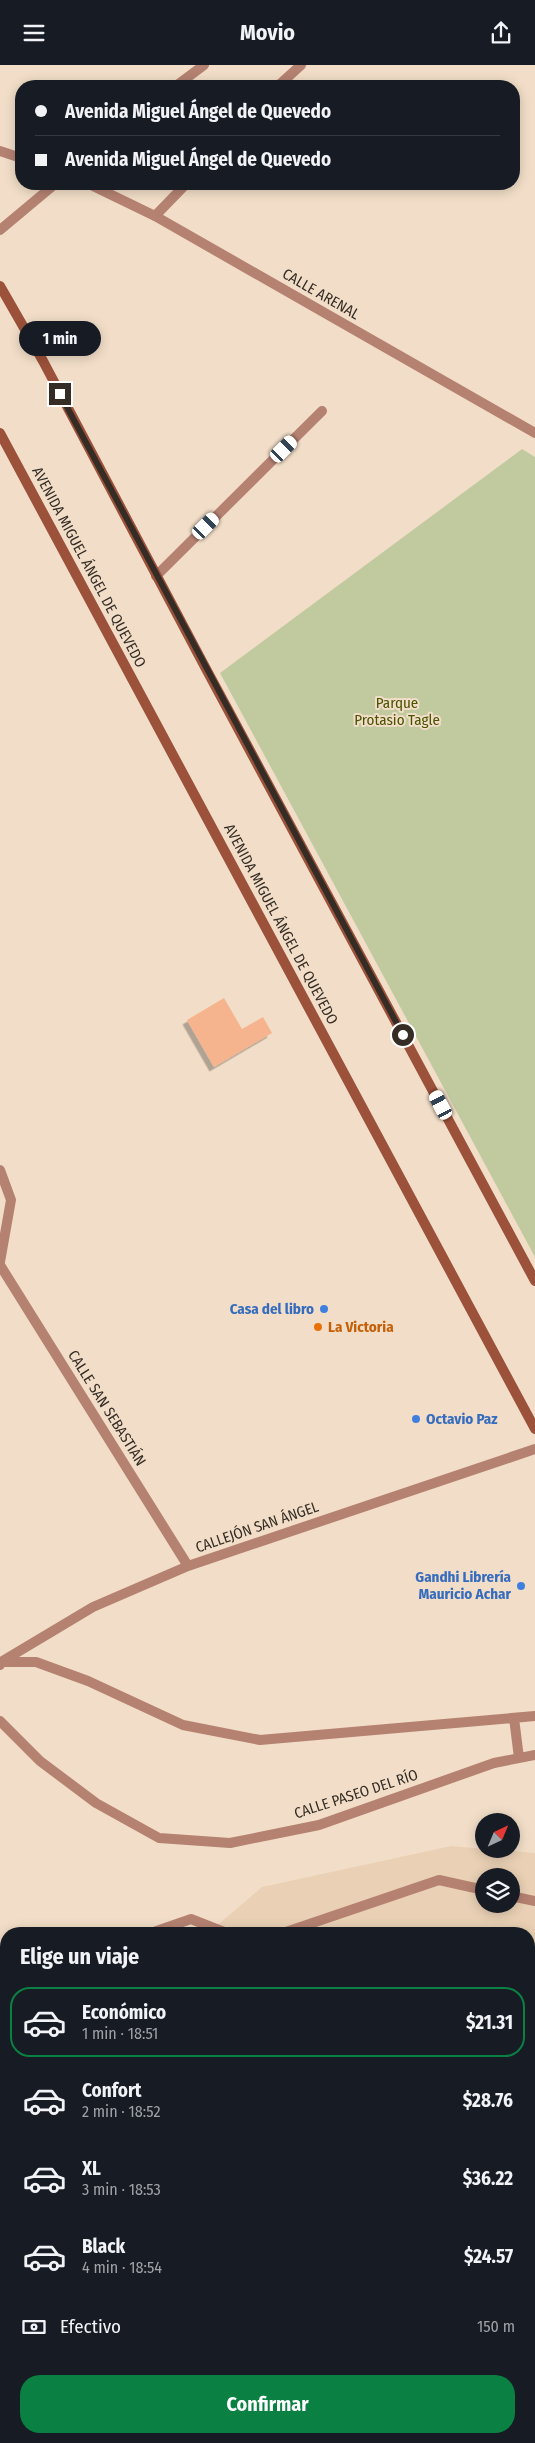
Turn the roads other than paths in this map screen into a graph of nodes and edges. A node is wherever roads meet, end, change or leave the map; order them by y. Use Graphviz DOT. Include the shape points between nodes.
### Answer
graph roads {
  1 [pos="204,65"];
  2 [pos="301,65"];
  3 [pos="184,80"];
  4 [pos="285,80"];
  5 [pos="0,151"];
  6 [pos="15,156"];
  7 [pos="47,190"];
  8 [pos="101,190"];
  9 [pos="180,190"];
  10 [pos="155,216"];
  11 [pos="0,231"];
  12 [pos="0,286"];
  13 [pos="322,411"];
  14 [pos="0,433"];
  15 [pos="535,433"];
  16 [pos="156,576"];
  17 [pos="0,1170"];
  18 [pos="0,1264"];
  19 [pos="535,1281"];
  20 [pos="535,1429"];
  21 [pos="535,1449"];
  22 [pos="188,1566"];
  23 [pos="0,1662"];
  24 [pos="535,1716"];
  25 [pos="514,1718"];
  26 [pos="0,1721"];
  27 [pos="535,1755"];
  28 [pos="519,1758"];
  29 [pos="475,1888"];
  30 [pos="520,1898"];
  31 [pos="535,1901"];
  32 [pos="168,1927"];
  33 [pos="211,1927"];
  34 [pos="301,1927"];
  1 -- 3 [label="street"];
  2 -- 4 [label="street"];
  5 -- 6 [label="street"];
  7 -- 11 [label="street"];
  8 -- 10 [label="street, CALLE ARENAL"];
  9 -- 10 [label="street"];
  10 -- 15 [label="street, CALLE ARENAL"];
  12 -- 16 [label="main road"];
  13 -- 16 [label="street"];
  14 -- 20 [label="main road, AVENIDA MIGUEL ÁNGEL DE QUEVEDO"];
  16 -- 19 [label="main road"];
  17 -- 18 [label="street, CALLE SAN SEBASTIÁN" via="11,1200"];
  18 -- 22 [label="street, CALLE SAN SEBASTIÁN"];
  21 -- 22 [label="street, CALLEJÓN SAN ÁNGEL"];
  22 -- 23 [label="street, CALLEJÓN SAN ÁNGEL" via="93,1607"];
  23 -- 25 [label="street" via="36,1662 88,1681 183,1725 260,1740"];
  24 -- 25 [label="street"];
  25 -- 28 [label="street"];
  26 -- 28 [label="street, CALLE PASEO DEL RÍO" via="40,1761 96,1803 151,1834 159,1838 221,1843 318,1825 494,1763"];
  27 -- 28 [label="street, CALLE PASEO DEL RÍO"];
  29 -- 34 [label="street" via="439,1880"];
  30 -- 31 [label="street"];
  32 -- 33 [label="street" via="191,1919"];
}
